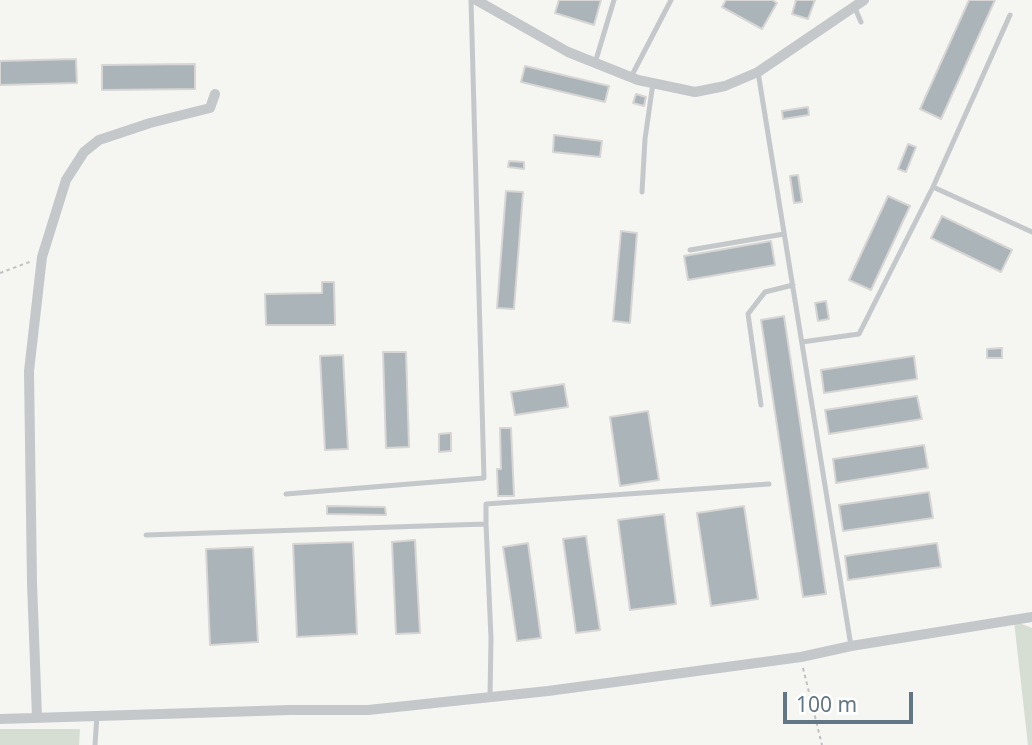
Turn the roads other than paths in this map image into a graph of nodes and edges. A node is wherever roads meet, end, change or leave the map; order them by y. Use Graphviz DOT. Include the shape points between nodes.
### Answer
graph roads {
  1 [pos="473,0"];
  2 [pos="614,0"];
  3 [pos="671,0"];
  4 [pos="857,2"];
  5 [pos="1010,15"];
  6 [pos="861,22"];
  7 [pos="595,63"];
  8 [pos="758,72"];
  9 [pos="631,77"];
  10 [pos="653,83"];
  11 [pos="215,94"];
  12 [pos="933,187"];
  13 [pos="642,192"];
  14 [pos="1032,232"];
  15 [pos="785,234"];
  16 [pos="690,250"];
  17 [pos="793,285"];
  18 [pos="802,342"];
  19 [pos="761,405"];
  20 [pos="769,484"];
  21 [pos="286,494"];
  22 [pos="486,524"];
  23 [pos="146,535"];
  24 [pos="1032,617"];
  25 [pos="851,646"];
  26 [pos="490,697"];
  27 [pos="97,715"];
  28 [pos="37,717"];
  29 [pos="0,719"];
  30 [pos="95,745"];
  1 -- 7 [label="street"];
  1 -- 21 [label="lane" via="484,478"];
  2 -- 7 [label="lane"];
  3 -- 9 [label="lane"];
  4 -- 6 [label="lane"];
  4 -- 8 [label="street"];
  5 -- 12 [label="lane"];
  7 -- 9 [label="street"];
  8 -- 10 [label="street" via="695,92"];
  8 -- 15 [label="lane"];
  9 -- 10 [label="street"];
  10 -- 13 [label="lane"];
  11 -- 28 [label="street" via="210,108 99,140 84,152 66,180 42,257 29,371"];
  12 -- 14 [label="lane"];
  12 -- 18 [label="lane" via="859,334"];
  15 -- 16 [label="lane"];
  15 -- 17 [label="lane"];
  17 -- 18 [label="lane"];
  17 -- 19 [label="lane" via="765,292 748,314"];
  18 -- 25 [label="lane"];
  20 -- 22 [label="lane" via="486,504"];
  22 -- 23 [label="lane"];
  22 -- 26 [label="lane"];
  24 -- 25 [label="street"];
  25 -- 26 [label="street" via="801,657"];
  26 -- 27 [label="street" via="368,710"];
  27 -- 28 [label="street"];
  27 -- 30 [label="lane"];
  28 -- 29 [label="street"];
}
